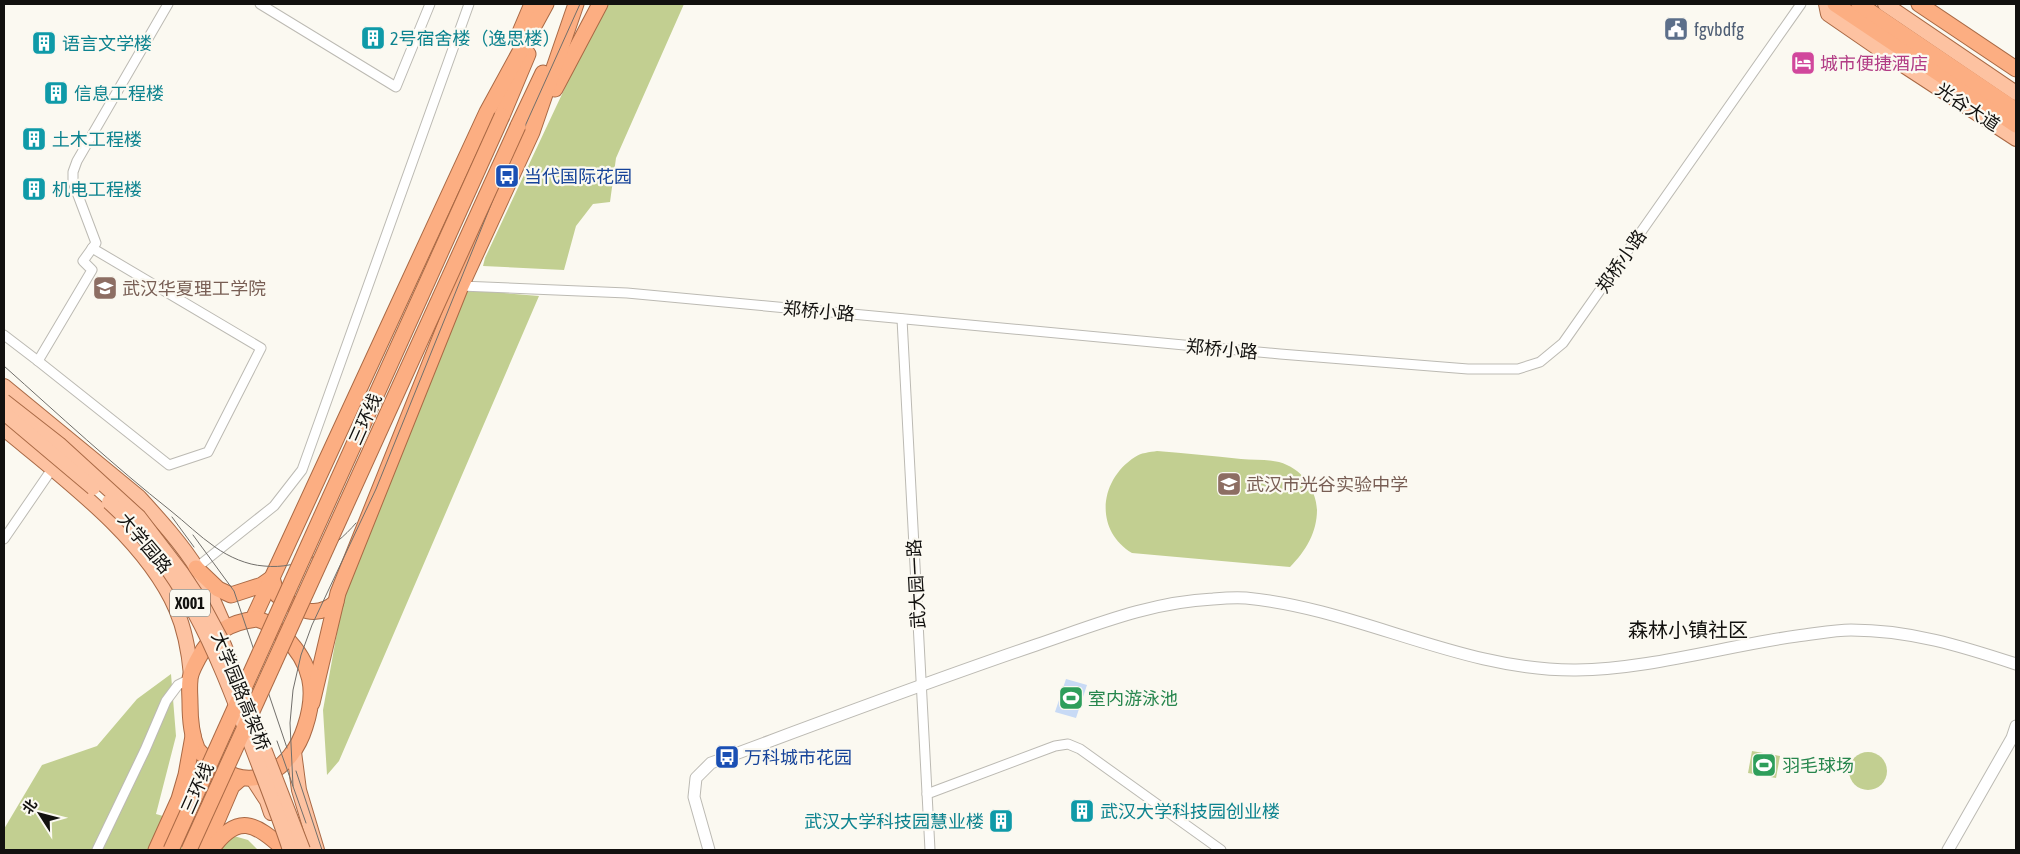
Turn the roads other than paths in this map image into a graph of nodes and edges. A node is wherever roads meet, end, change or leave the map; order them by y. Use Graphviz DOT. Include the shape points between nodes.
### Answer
graph roads {
  1 [pos="168,4"];
  2 [pos="260,4"];
  3 [pos="430,4"];
  4 [pos="469,4"];
  5 [pos="532,4"];
  6 [pos="548,4"];
  7 [pos="576,4"];
  8 [pos="600,4"];
  9 [pos="1801,4"];
  10 [pos="1826,4"];
  11 [pos="1835,4"];
  12 [pos="1859,4"];
  13 [pos="1885,4"];
  14 [pos="1919,4"];
  15 [pos="2016,69"];
  16 [pos="2016,93"];
  17 [pos="2016,110"];
  18 [pos="484,116"];
  19 [pos="2016,125"];
  20 [pos="525,129"];
  21 [pos="2016,139"];
  22 [pos="92,248"];
  23 [pos="461,286"];
  24 [pos="902,319"];
  25 [pos="4,335"];
  26 [pos="38,361"];
  27 [pos="4,386"];
  28 [pos="4,401"];
  29 [pos="4,413"];
  30 [pos="4,429"];
  31 [pos="52,469"];
  32 [pos="4,539"];
  33 [pos="196,568"];
  34 [pos="272,578"];
  35 [pos="336,602"];
  36 [pos="253,619"];
  37 [pos="225,627"];
  38 [pos="2016,664"];
  39 [pos="190,677"];
  40 [pos="922,684"];
  41 [pos="312,703"];
  42 [pos="2016,726"];
  43 [pos="193,735"];
  44 [pos="294,752"];
  45 [pos="246,779"];
  46 [pos="927,794"];
  47 [pos="97,850"];
  48 [pos="156,850"];
  49 [pos="172,850"];
  50 [pos="189,850"];
  51 [pos="204,850"];
  52 [pos="211,850"];
  53 [pos="285,850"];
  54 [pos="290,850"];
  55 [pos="303,850"];
  56 [pos="317,850"];
  57 [pos="709,850"];
  58 [pos="930,850"];
  59 [pos="1221,850"];
  60 [pos="1948,850"];
  1 -- 22 [label="street" via="73,172 73,182 96,243"];
  2 -- 3 [label="street" via="396,87"];
  4 -- 33 [label="street" via="302,470 274,506"];
  5 -- 18 [label="highway"];
  6 -- 18 [label="highway"];
  6 -- 49 [label="highway, 三环线, bridge" via="502,116"];
  7 -- 20 [label="highway, 三环线"];
  8 -- 20 [label="highway"];
  9 -- 24 [label="street, 郑桥小路" via="1563,343 1540,362 1518,369 1468,369"];
  10 -- 21 [label="main road, 光谷大道" via="1828,14"];
  11 -- 19 [label="highway"];
  12 -- 17 [label="highway"];
  13 -- 16 [label="main road"];
  14 -- 15 [label="highway"];
  18 -- 34 [label="highway"];
  20 -- 23 [label="highway"];
  20 -- 50 [label="highway, 三环线, bridge"];
  22 -- 26 [label="street" via="83,261 92,270"];
  22 -- 26 [label="street" via="261,348 208,452 169,465"];
  23 -- 24 [label="street, 郑桥小路" via="627,293"];
  23 -- 35 [label="highway"];
  24 -- 40 [label="street, 武大园一路"];
  25 -- 26 [label="street"];
  27 -- 33 [label="main road, 大学园路 / X001" via="138,497 183,548"];
  28 -- 55 [label="main road, 大学园路高架桥, bridge" via="59,444 139,517 201,602 224,645"];
  29 -- 54 [label="main road, 大学园路 / X001, bridge" via="117,509 156,552 184,593 201,620 230,686"];
  30 -- 31 [label="main road"];
  31 -- 32 [label="street"];
  31 -- 39 [label="main road" via="108,518 157,575 176,608 188,644"];
  33 -- 34 [label="highway" via="218,589 231,594 262,585"];
  33 -- 37 [label="main road, 大学园路 / X001"];
  34 -- 35 [label="highway" via="277,595 304,610 327,610"];
  34 -- 36 [label="highway"];
  35 -- 41 [label="highway"];
  36 -- 37 [label="highway"];
  36 -- 41 [label="highway" via="266,622 298,650 308,674"];
  37 -- 39 [label="highway" via="205,647"];
  38 -- 40 [label="street" via="1903,632 1848,630 1618,667 1534,669 1484,661 1320,611 1243,597 1182,600 1135,611"];
  39 -- 43 [label="highway"];
  39 -- 47 [label="street" via="178,685 166,701"];
  40 -- 46 [label="street, 武大园一路"];
  40 -- 57 [label="street" via="711,763 696,778 694,797"];
  41 -- 44 [label="highway"];
  42 -- 60 [label="street"];
  43 -- 45 [label="highway" via="198,750 219,768 233,777"];
  43 -- 48 [label="highway" via="179,799"];
  44 -- 45 [label="highway" via="267,774"];
  44 -- 56 [label="main road" via="299,790"];
  45 -- 51 [label="highway" via="232,786"];
  45 -- 53 [label="main road" via="267,801"];
  46 -- 58 [label="street, 武大园一路"];
  46 -- 59 [label="street" via="1068,744 1080,749"];
  52 -- 53 [label="highway" via="226,830 245,825 266,833"];
}
